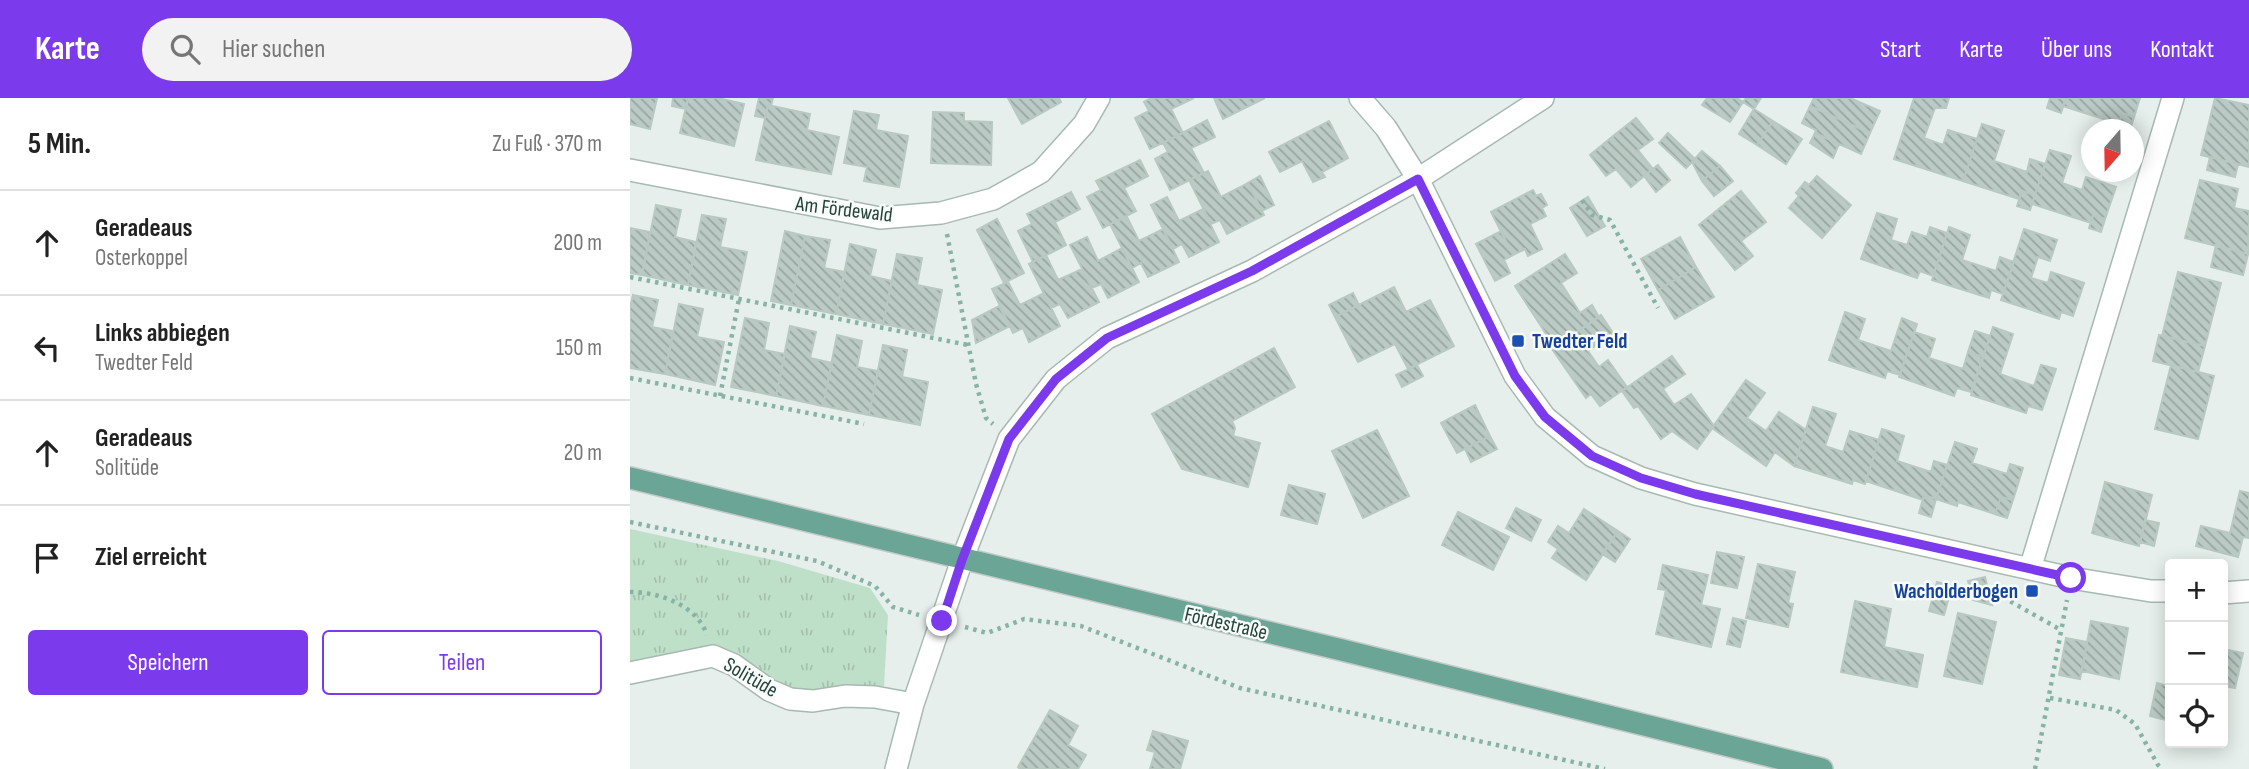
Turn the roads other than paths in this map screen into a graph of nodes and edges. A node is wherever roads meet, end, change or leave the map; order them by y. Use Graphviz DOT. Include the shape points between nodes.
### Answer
graph roads {
  1 [pos="1099,98"];
  2 [pos="1360,98"];
  3 [pos="1543,98"];
  4 [pos="2173,98"];
  5 [pos="630,170"];
  6 [pos="1418,179"];
  7 [pos="630,478"];
  8 [pos="962,560"];
  9 [pos="2029,569"];
  10 [pos="2249,591"];
  11 [pos="2165,592"];
  12 [pos="2228,593"];
  13 [pos="630,673"];
  14 [pos="913,704"];
  15 [pos="896,769"];
  16 [pos="1822,769"];
  1 -- 5 [label="street, Am Fördewald" via="1084,124 1041,172 993,199 941,213 880,218"];
  2 -- 6 [label="street" via="1386,128"];
  3 -- 6 [label="street"];
  4 -- 9 [label="street"];
  6 -- 8 [label="street" via="1252,271 1107,338 1056,379 1009,439"];
  6 -- 9 [label="street" via="1515,376 1545,417 1592,456 1641,478 1695,494"];
  7 -- 8 [label="main road, Fördestraße"];
  8 -- 14 [label="street"];
  8 -- 16 [label="main road, Fördestraße"];
  9 -- 11 [label="street"];
  10 -- 12 [label="street"];
  13 -- 14 [label="street, Solitüde" via="713,656 790,699 875,696"];
  14 -- 15 [label="street"];
}
